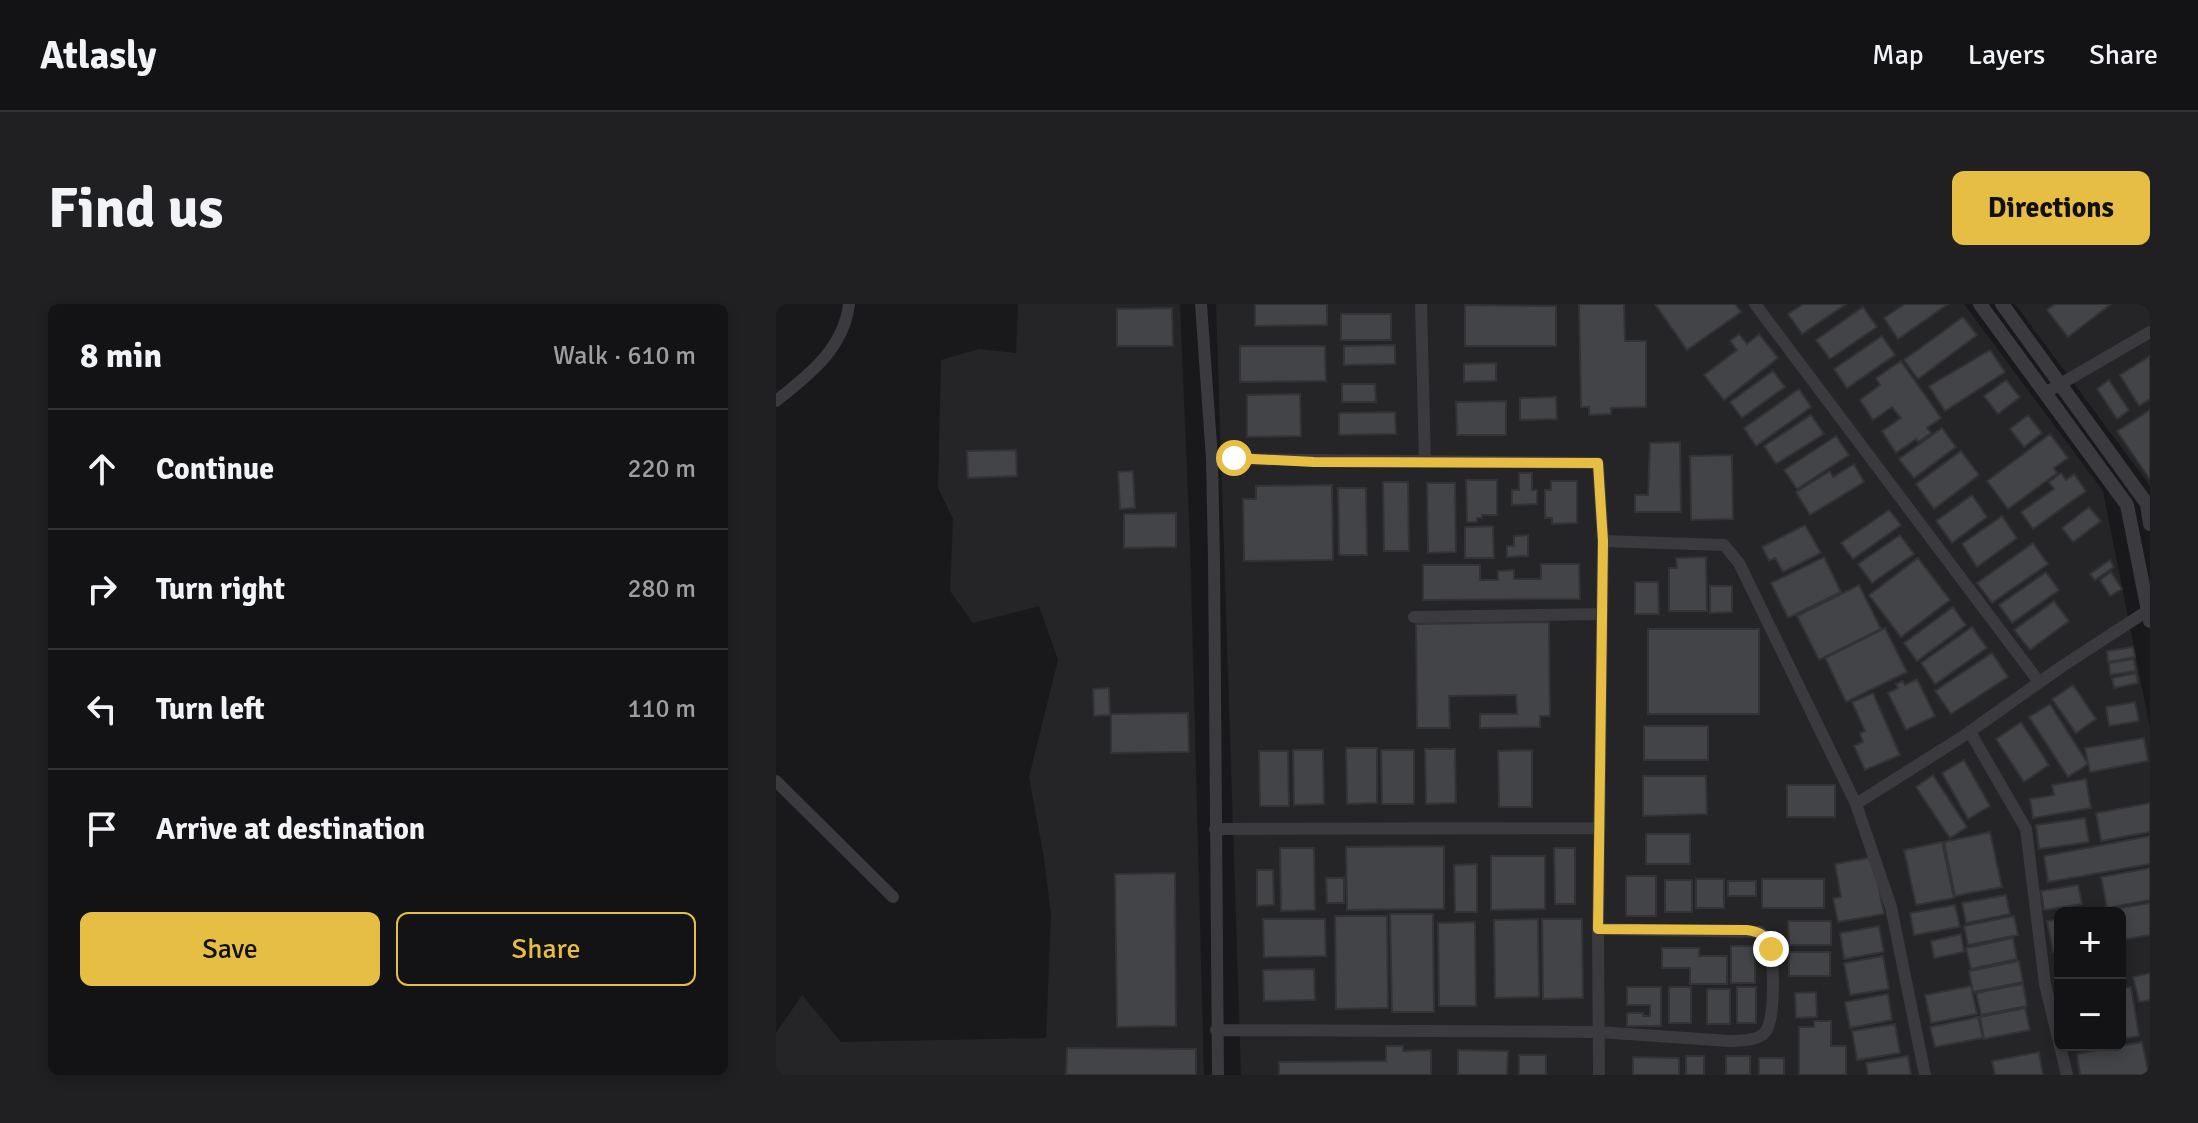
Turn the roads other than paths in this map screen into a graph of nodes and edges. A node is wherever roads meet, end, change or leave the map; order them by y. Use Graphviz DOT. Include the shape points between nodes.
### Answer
graph roads {
  1 [pos="849,304"];
  2 [pos="1201,304"];
  3 [pos="1421,304"];
  4 [pos="1755,304"];
  5 [pos="1980,304"];
  6 [pos="2002,304"];
  7 [pos="2150,332"];
  8 [pos="2060,385"];
  9 [pos="2045,393"];
  10 [pos="776,401"];
  11 [pos="1212,459"];
  12 [pos="1425,462"];
  13 [pos="2150,524"];
  14 [pos="1603,541"];
  15 [pos="1602,614"];
  16 [pos="2149,614"];
  17 [pos="1414,617"];
  18 [pos="2039,682"];
  19 [pos="1970,732"];
  20 [pos="776,781"];
  21 [pos="1856,804"];
  22 [pos="1599,828"];
  23 [pos="1215,829"];
  24 [pos="893,897"];
  25 [pos="1598,929"];
  26 [pos="1216,1030"];
  27 [pos="1599,1032"];
  28 [pos="1218,1075"];
  29 [pos="1599,1075"];
  30 [pos="1925,1075"];
  31 [pos="2067,1075"];
  1 -- 10 [label="street" via="833,349"];
  2 -- 11 [label="street"];
  3 -- 12 [label="street"];
  4 -- 18 [label="street"];
  5 -- 9 [label="street"];
  6 -- 8 [label="street"];
  7 -- 8 [label="street"];
  8 -- 9 [label="street"];
  8 -- 13 [label="street" via="2147,504"];
  9 -- 16 [label="street" via="2127,505"];
  11 -- 12 [label="street"];
  11 -- 23 [label="street"];
  12 -- 14 [label="street" via="1598,463"];
  14 -- 15 [label="street"];
  14 -- 21 [label="street" via="1724,545 1739,563"];
  15 -- 17 [label="street"];
  15 -- 22 [label="street"];
  16 -- 18 [label="street"];
  18 -- 19 [label="street"];
  19 -- 21 [label="street"];
  19 -- 31 [label="street" via="2026,829 2045,984"];
  20 -- 24 [label="street"];
  21 -- 30 [label="street" via="1891,907"];
  22 -- 23 [label="street"];
  22 -- 25 [label="street"];
  23 -- 26 [label="street"];
  25 -- 27 [label="street"];
  25 -- 27 [label="street" via="1760,932 1771,949 1773,970 1769,1023 1760,1036 1729,1041"];
  26 -- 27 [label="street"];
  26 -- 28 [label="street"];
  27 -- 29 [label="street"];
}
